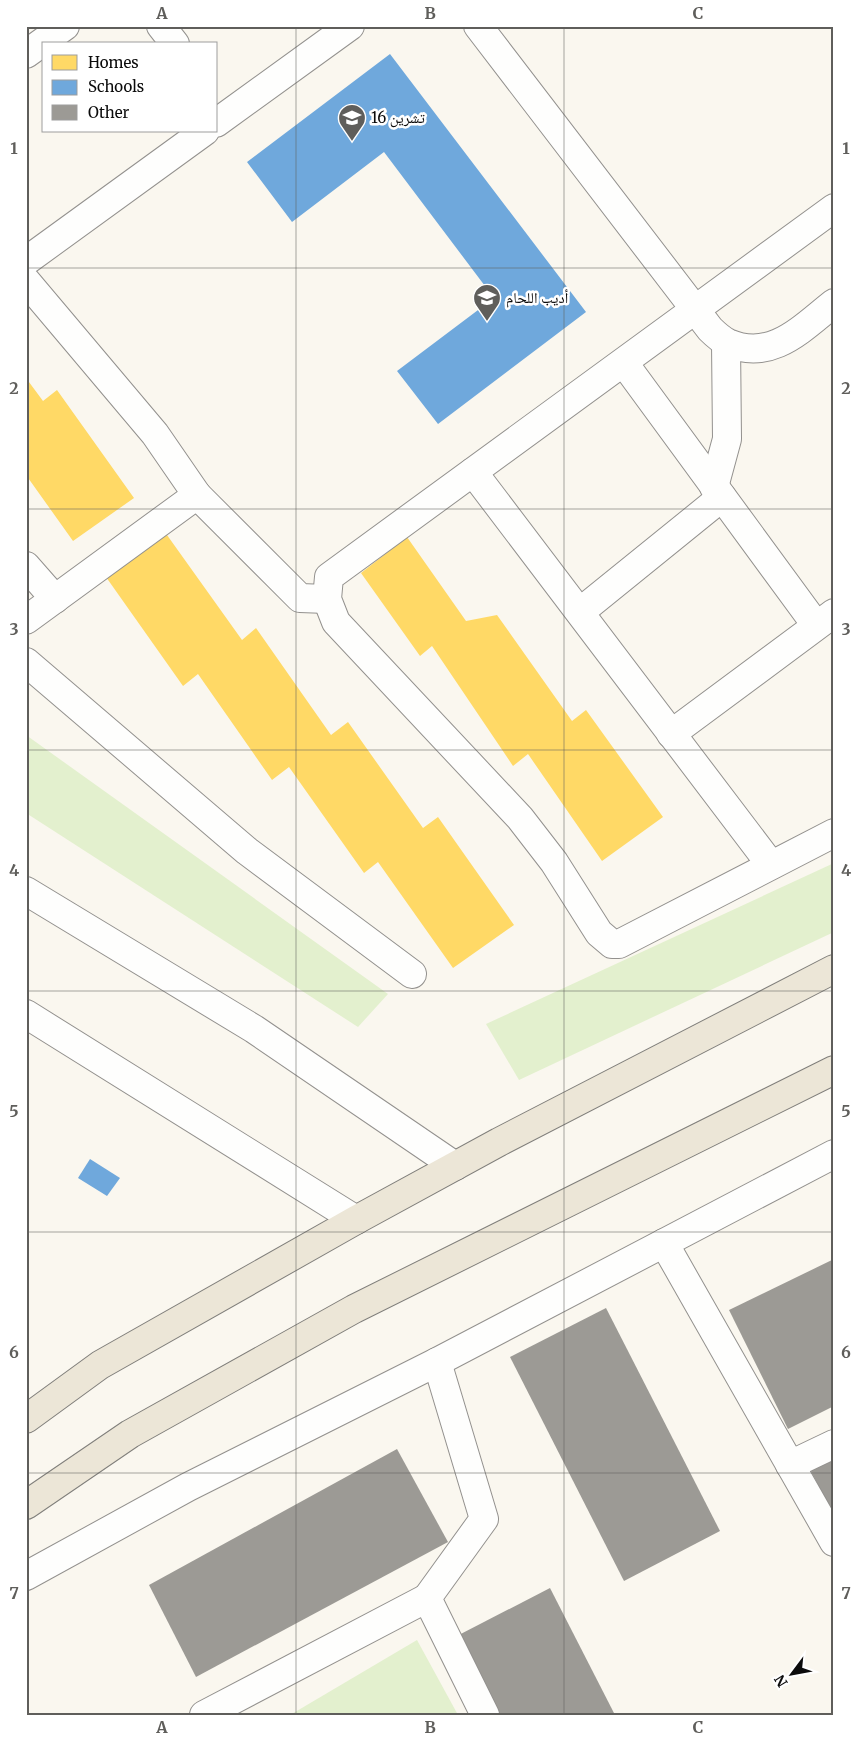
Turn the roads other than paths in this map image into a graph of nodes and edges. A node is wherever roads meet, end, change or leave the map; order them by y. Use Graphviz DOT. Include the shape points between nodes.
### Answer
graph roads {
  1 [pos="65,26"];
  2 [pos="161,26"];
  3 [pos="350,26"];
  4 [pos="478,26"];
  5 [pos="43,42"];
  6 [pos="173,42"];
  7 [pos="42,43"];
  8 [pos="26,54"];
  9 [pos="221,111"];
  10 [pos="204,132"];
  11 [pos="834,208"];
  12 [pos="26,261"];
  13 [pos="26,281"];
  14 [pos="834,303"];
  15 [pos="696,310"];
  16 [pos="726,343"];
  17 [pos="624,363"];
  18 [pos="473,472"];
  19 [pos="718,492"];
  20 [pos="197,495"];
  21 [pos="26,566"];
  22 [pos="55,599"];
  23 [pos="327,599"];
  24 [pos="580,612"];
  25 [pos="825,619"];
  26 [pos="26,620"];
  27 [pos="26,662"];
  28 [pos="671,734"];
  29 [pos="834,833"];
  30 [pos="771,865"];
  31 [pos="26,891"];
  32 [pos="834,969"];
  33 [pos="412,974"];
  34 [pos="26,1014"];
  35 [pos="834,1070"];
  36 [pos="833,1157"];
  37 [pos="455,1166"];
  38 [pos="356,1220"];
  39 [pos="664,1243"];
  40 [pos="437,1362"];
  41 [pos="26,1419"];
  42 [pos="834,1444"];
  43 [pos="790,1466"];
  44 [pos="26,1505"];
  45 [pos="834,1542"];
  46 [pos="26,1576"];
  47 [pos="427,1598"];
  48 [pos="204,1715"];
  49 [pos="485,1715"];
  1 -- 5 [label="street"];
  2 -- 6 [label="street"];
  3 -- 9 [label="street"];
  4 -- 15 [label="street"];
  7 -- 8 [label="street"];
  10 -- 12 [label="street"];
  11 -- 15 [label="street"];
  13 -- 20 [label="street" via="155,434"];
  14 -- 16 [label="street" via="788,339 768,347 747,349"];
  15 -- 16 [label="street"];
  15 -- 17 [label="street"];
  16 -- 19 [label="street" via="727,439"];
  17 -- 18 [label="street"];
  17 -- 19 [label="street"];
  18 -- 23 [label="street" via="329,577"];
  18 -- 24 [label="street"];
  19 -- 24 [label="street"];
  19 -- 25 [label="street"];
  20 -- 22 [label="street"];
  20 -- 23 [label="street" via="300,598"];
  21 -- 22 [label="street"];
  22 -- 26 [label="street"];
  23 -- 30 [label="street" via="336,622 520,818 554,862 599,933 612,944 619,944"];
  24 -- 28 [label="street"];
  25 -- 28 [label="street"];
  27 -- 33 [label="street" via="247,851"];
  28 -- 30 [label="street"];
  29 -- 30 [label="street"];
  31 -- 37 [label="street" via="254,1029"];
  32 -- 37 [label="main road"];
  34 -- 38 [label="street"];
  35 -- 44 [label="main road" via="354,1309 130,1434"];
  36 -- 39 [label="street"];
  37 -- 38 [label="main road"];
  38 -- 41 [label="main road" via="100,1365"];
  39 -- 40 [label="street"];
  39 -- 43 [label="street"];
  40 -- 46 [label="street" via="188,1487"];
  40 -- 47 [label="street" via="484,1519"];
  42 -- 43 [label="street"];
  43 -- 45 [label="street"];
  47 -- 48 [label="street"];
  47 -- 49 [label="street"];
}
